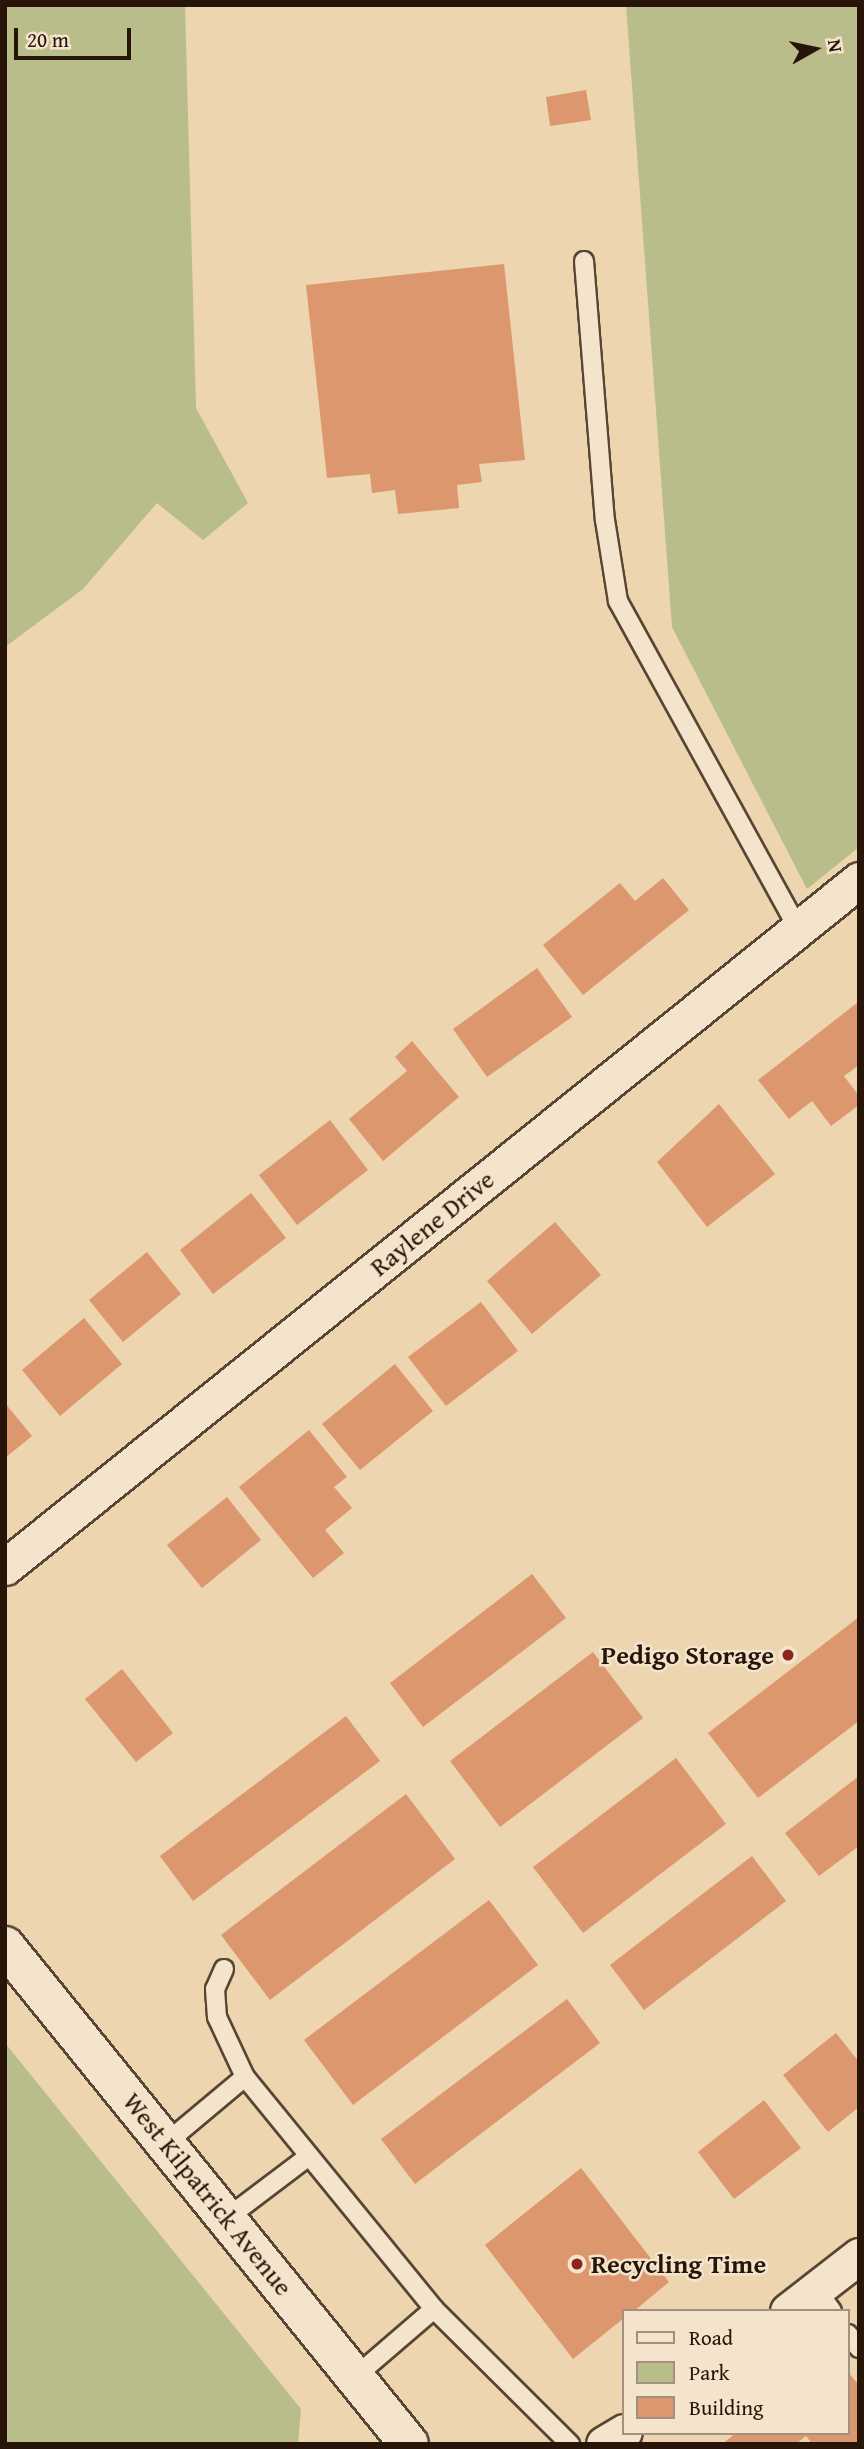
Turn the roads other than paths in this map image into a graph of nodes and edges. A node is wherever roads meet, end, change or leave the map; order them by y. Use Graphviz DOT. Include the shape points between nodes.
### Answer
graph roads {
  1 [pos="584,261"];
  2 [pos="859,880"];
  3 [pos="798,929"];
  4 [pos="5,1567"];
  5 [pos="5,1946"];
  6 [pos="224,1969"];
  7 [pos="245,2077"];
  8 [pos="166,2143"];
  9 [pos="309,2156"];
  10 [pos="227,2218"];
  11 [pos="859,2256"];
  12 [pos="824,2300"];
  13 [pos="434,2309"];
  14 [pos="795,2309"];
  15 [pos="356,2376"];
  16 [pos="622,2432"];
  17 [pos="410,2444"];
  18 [pos="570,2444"];
  19 [pos="604,2444"];
  1 -- 3 [label="lane" via="605,520 618,601"];
  2 -- 3 [label="street, Raylene Drive"];
  3 -- 4 [label="street, Raylene Drive"];
  5 -- 8 [label="main road, West Kilpatrick Avenue"];
  6 -- 7 [label="lane" via="215,1989 216,2017"];
  7 -- 8 [label="lane"];
  7 -- 9 [label="lane"];
  8 -- 10 [label="main road, West Kilpatrick Avenue"];
  9 -- 10 [label="lane"];
  9 -- 13 [label="lane"];
  10 -- 15 [label="main road, West Kilpatrick Avenue"];
  11 -- 12 [label="street"];
  12 -- 14 [label="street"];
  13 -- 15 [label="lane"];
  13 -- 18 [label="lane"];
  15 -- 17 [label="main road, West Kilpatrick Avenue"];
  16 -- 19 [label="street"];
}
